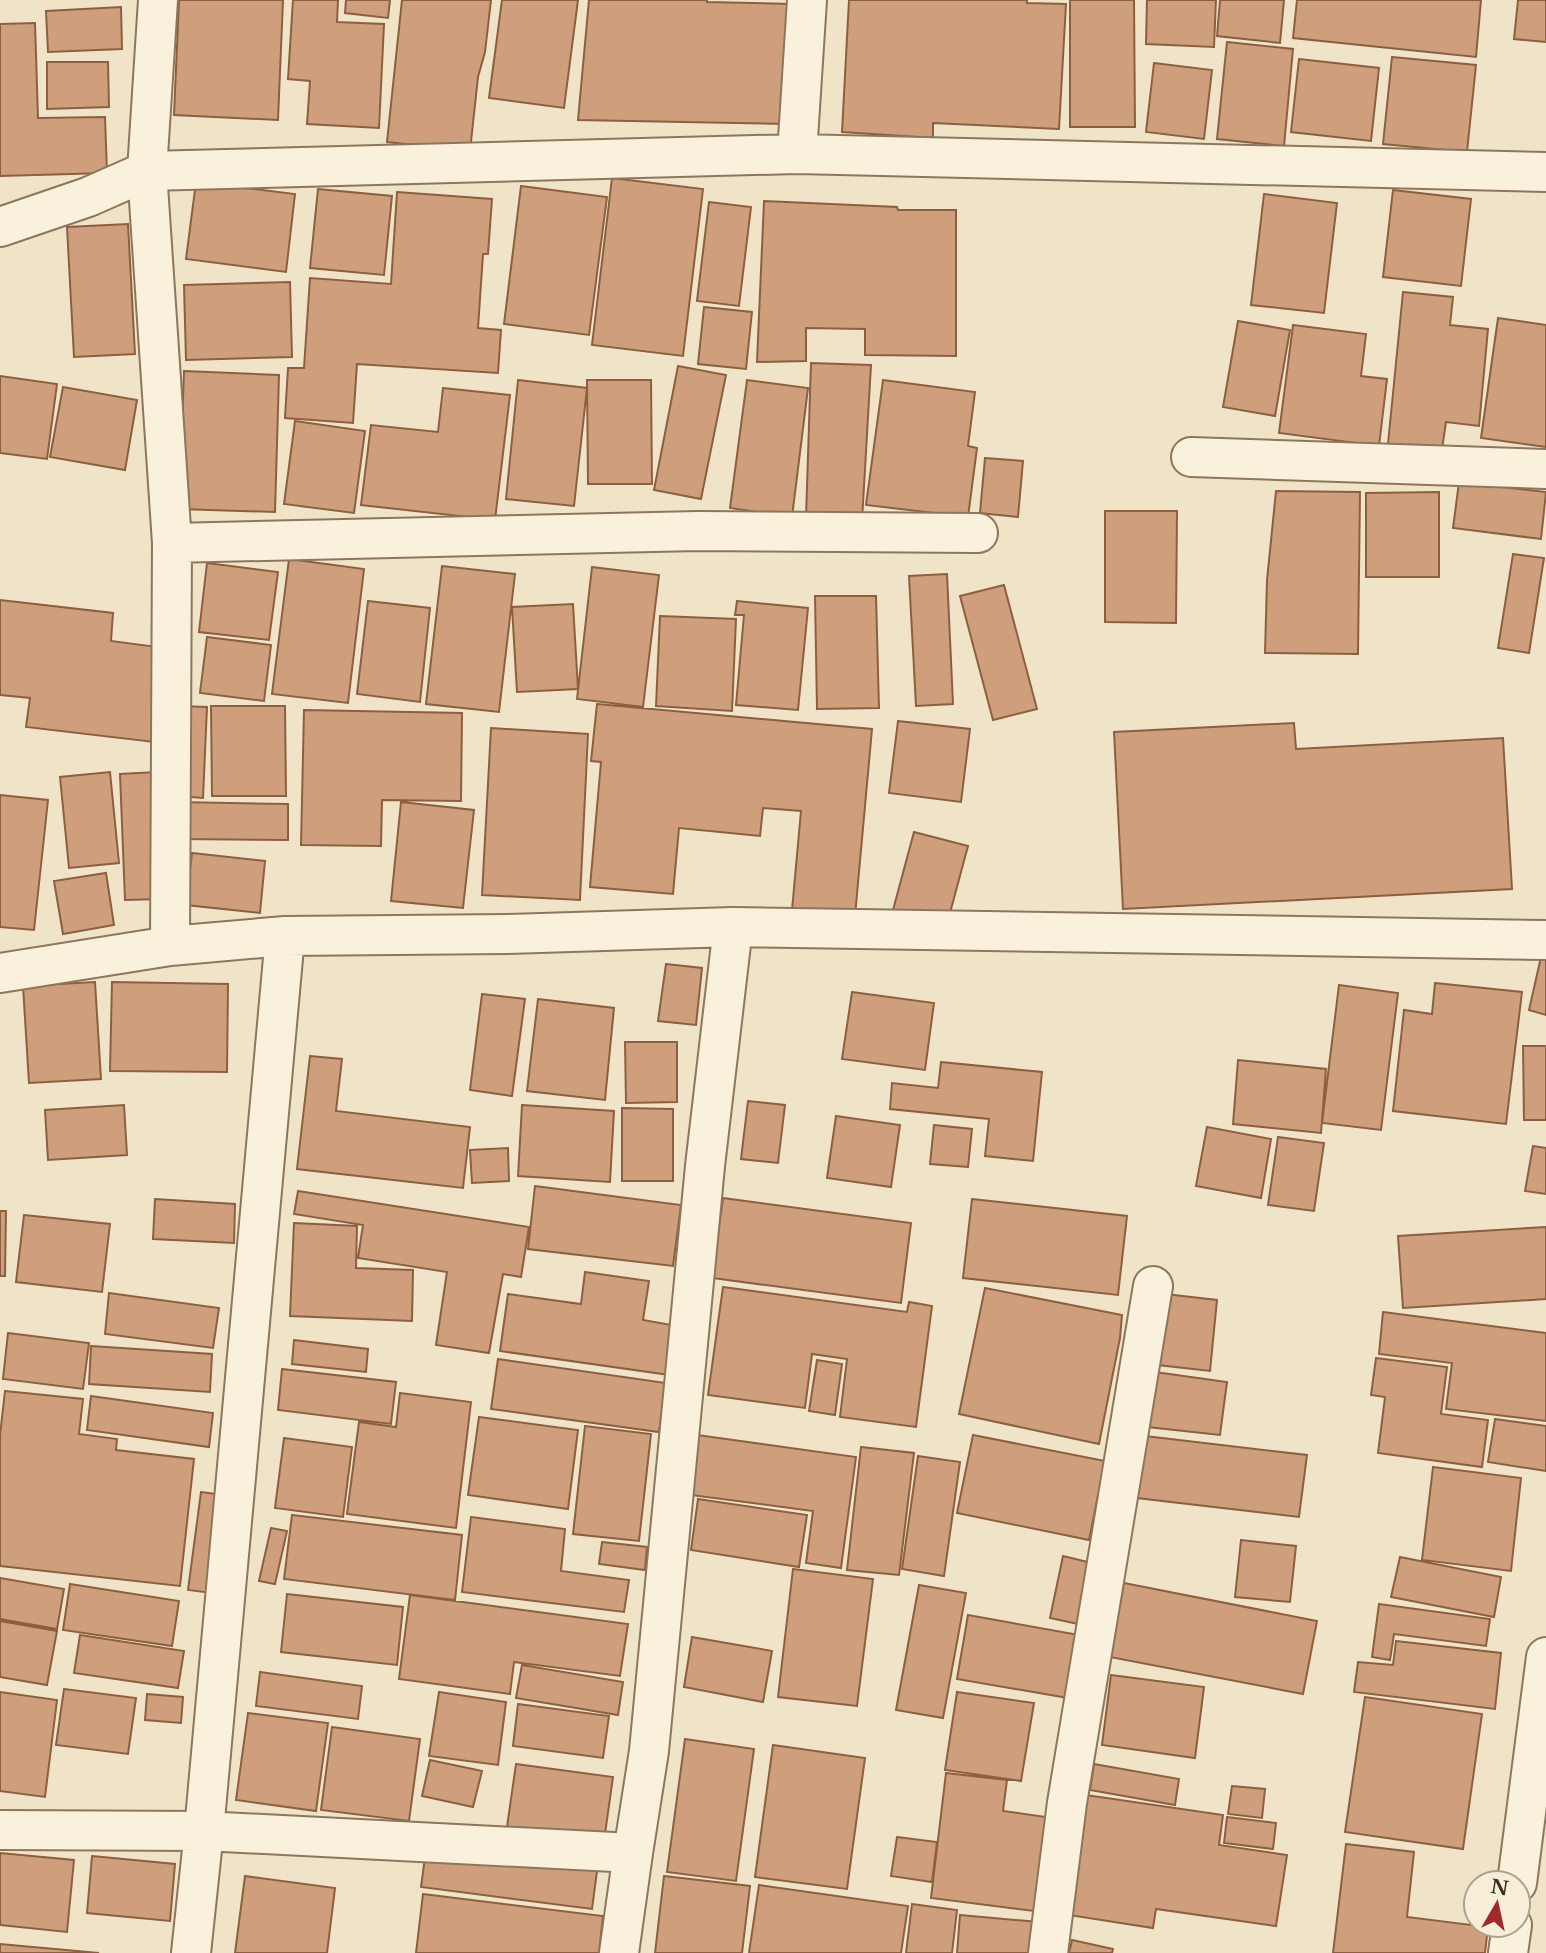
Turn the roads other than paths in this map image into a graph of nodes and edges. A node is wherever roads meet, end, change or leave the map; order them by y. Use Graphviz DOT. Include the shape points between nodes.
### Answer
graph roads {
  1 [pos="158,0"];
  2 [pos="807,0"];
  3 [pos="797,154"];
  4 [pos="147,171"];
  5 [pos="1546,172"];
  6 [pos="0,227"];
  7 [pos="1191,457"];
  8 [pos="1546,469"];
  9 [pos="978,533"];
  10 [pos="172,543"];
  11 [pos="733,927"];
  12 [pos="285,936"];
  13 [pos="1546,940"];
  14 [pos="170,946"];
  15 [pos="0,973"];
  16 [pos="1153,1286"];
  17 [pos="1545,1668"];
  18 [pos="0,1830"];
  19 [pos="204,1831"];
  20 [pos="633,1853"];
  21 [pos="1519,1869"];
  22 [pos="191,1953"];
  23 [pos="619,1953"];
  24 [pos="1048,1953"];
  1 -- 4 [label="street"];
  2 -- 3 [label="street"];
  3 -- 4 [label="street"];
  3 -- 5 [label="street"];
  4 -- 6 [label="street"];
  4 -- 10 [label="street"];
  7 -- 8 [label="street"];
  9 -- 10 [label="street" via="698,531"];
  10 -- 14 [label="street"];
  11 -- 12 [label="street"];
  11 -- 13 [label="street"];
  11 -- 20 [label="street" via="705,1166 649,1751"];
  12 -- 14 [label="street"];
  12 -- 19 [label="street"];
  14 -- 15 [label="street"];
  16 -- 24 [label="street" via="1067,1804"];
  17 -- 21 [label="street"];
  18 -- 19 [label="street"];
  19 -- 20 [label="street"];
  19 -- 22 [label="street"];
  20 -- 23 [label="street"];
}
